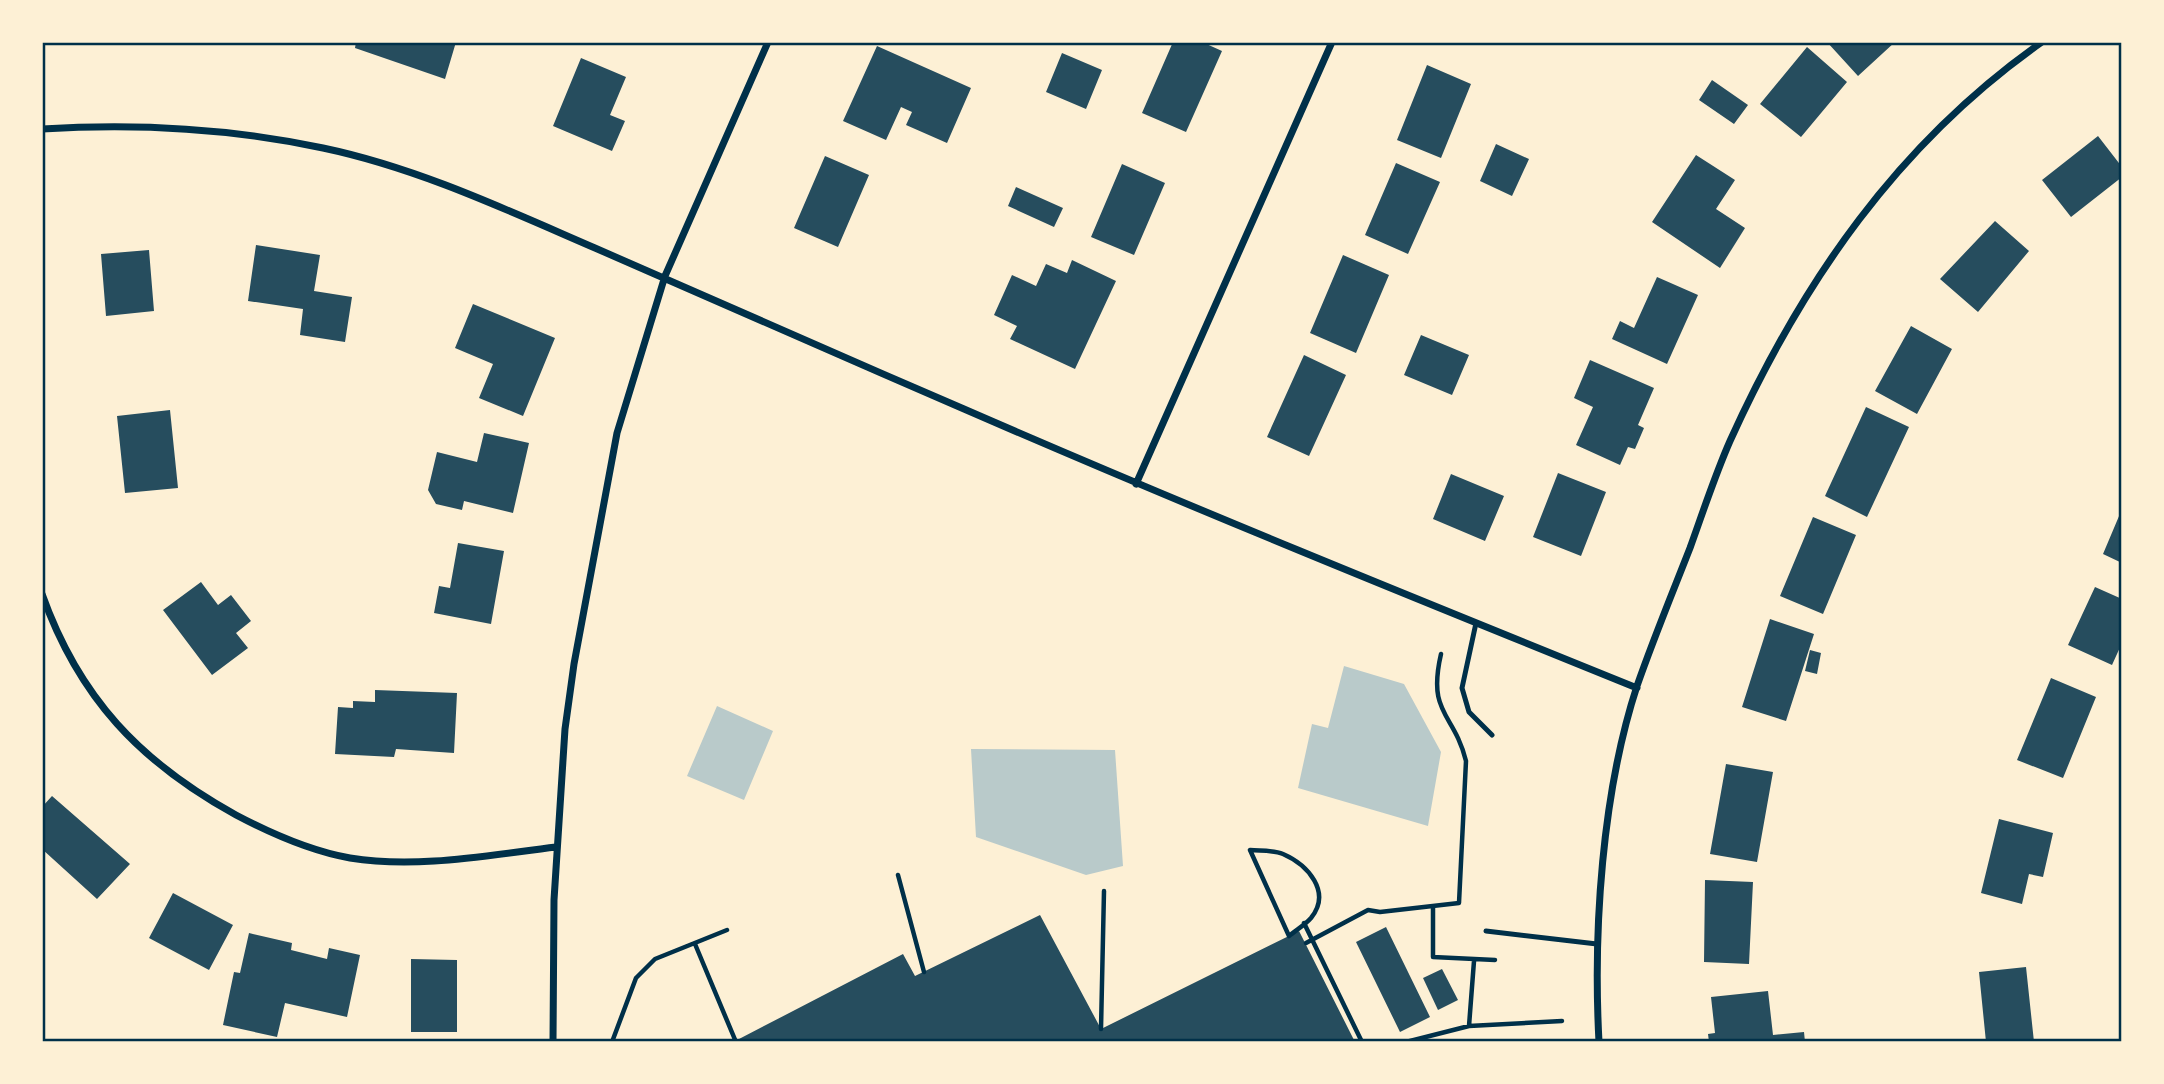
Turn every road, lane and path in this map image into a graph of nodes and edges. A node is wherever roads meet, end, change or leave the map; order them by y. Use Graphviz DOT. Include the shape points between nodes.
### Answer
graph roads {
  1 [pos="768,42"];
  2 [pos="1332,42"];
  3 [pos="2042,42"];
  4 [pos="42,129"];
  5 [pos="664,276"];
  6 [pos="1136,484"];
  7 [pos="42,594"];
  8 [pos="1476,623"];
  9 [pos="1441,654"];
  10 [pos="1637,688"];
  11 [pos="1492,735"];
  12 [pos="556,848"];
  13 [pos="898,875"];
  14 [pos="1104,891"];
  15 [pos="1433,907"];
  16 [pos="1304,923"];
  17 [pos="727,930"];
  18 [pos="1486,931"];
  19 [pos="1313,940"];
  20 [pos="1306,943"];
  21 [pos="695,944"];
  22 [pos="1597,944"];
  23 [pos="1495,960"];
  24 [pos="1474,961"];
  25 [pos="923,972"];
  26 [pos="1562,1021"];
  27 [pos="1469,1026"];
  28 [pos="1101,1029"];
  29 [pos="553,1042"];
  30 [pos="612,1042"];
  31 [pos="736,1042"];
  32 [pos="1362,1042"];
  33 [pos="1406,1042"];
  34 [pos="1599,1042"];
  1 -- 5 [label="street"];
  2 -- 6 [label="street"];
  3 -- 10 [label="street" via="2001,71 1901,165 1816,276 1730,442"];
  4 -- 5 [label="street" via="171,126 325,148 393,165 464,191"];
  5 -- 6 [label="street"];
  5 -- 12 [label="street" via="617,433 574,664"];
  6 -- 8 [label="street"];
  7 -- 12 [label="street" via="55,630 87,687 121,729 158,766 256,825 300,845 350,858 442,860"];
  8 -- 10 [label="street"];
  8 -- 11 [label="lane" via="1462,688 1469,712"];
  9 -- 15 [label="path" via="1437,702 1462,743 1466,761 1458,903"];
  10 -- 22 [label="street" via="1603,860"];
  12 -- 29 [label="street"];
  13 -- 25 [label="path"];
  14 -- 28 [label="path"];
  15 -- 19 [label="path" via="1368,910"];
  15 -- 24 [label="path" via="1433,957"];
  16 -- 16 [label="path" via="1319,904 1318,887 1307,868 1281,853 1251,850 1289,936"];
  16 -- 19 [label="path"];
  17 -- 21 [label="path"];
  18 -- 22 [label="lane"];
  19 -- 20 [label="path"];
  19 -- 32 [label="path"];
  21 -- 30 [label="path" via="654,959 636,978"];
  21 -- 31 [label="path"];
  22 -- 34 [label="street"];
  23 -- 24 [label="path"];
  24 -- 27 [label="path"];
  26 -- 27 [label="path"];
  27 -- 33 [label="path"];
}
